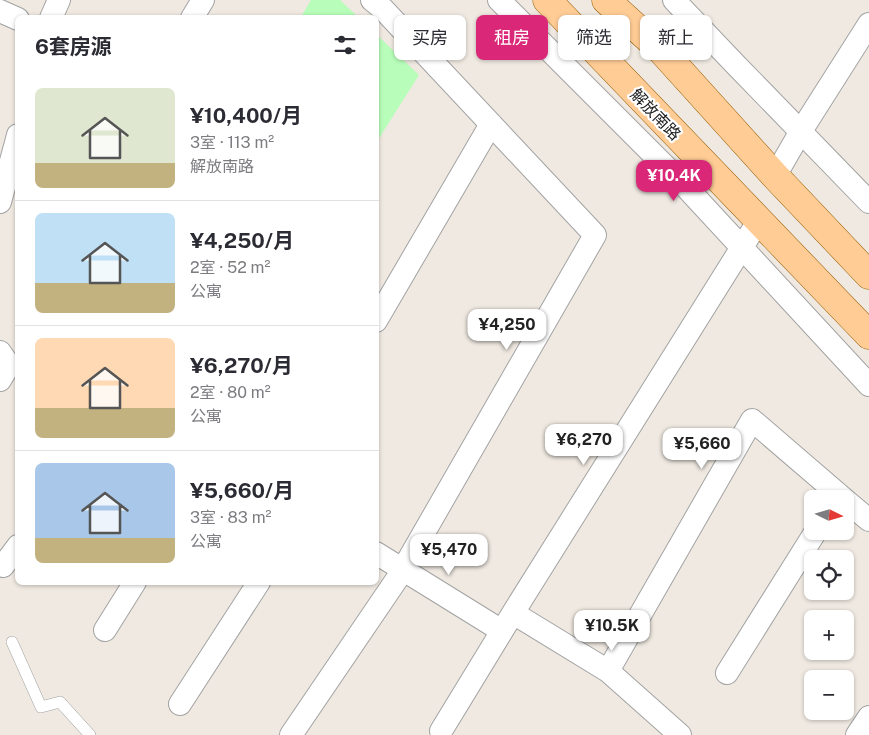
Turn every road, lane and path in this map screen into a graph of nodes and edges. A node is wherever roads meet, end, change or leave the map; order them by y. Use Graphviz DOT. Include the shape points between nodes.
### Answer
graph roads {
  1 [pos="59,0"];
  2 [pos="203,0"];
  3 [pos="499,0"];
  4 [pos="548,0"];
  5 [pos="606,0"];
  6 [pos="674,0"];
  7 [pos="382,3"];
  8 [pos="0,11"];
  9 [pos="52,15"];
  10 [pos="194,15"];
  11 [pos="15,18"];
  12 [pos="869,24"];
  13 [pos="491,124"];
  14 [pos="801,132"];
  15 [pos="15,146"];
  16 [pos="775,176"];
  17 [pos="0,202"];
  18 [pos="869,202"];
  19 [pos="759,220"];
  20 [pos="743,248"];
  21 [pos="869,275"];
  22 [pos="379,316"];
  23 [pos="869,335"];
  24 [pos="869,385"];
  25 [pos="832,490"];
  26 [pos="854,508"];
  27 [pos="869,520"];
  28 [pos="810,540"];
  29 [pos="15,550"];
  30 [pos="379,555"];
  31 [pos="3,566"];
  32 [pos="403,569"];
  33 [pos="133,585"];
  34 [pos="257,585"];
  35 [pos="508,622"];
  36 [pos="105,630"];
  37 [pos="12,642"];
  38 [pos="608,672"];
  39 [pos="726,673"];
  40 [pos="180,704"];
  41 [pos="869,717"];
  42 [pos="441,731"];
  43 [pos="90,735"];
  44 [pos="291,735"];
  45 [pos="680,735"];
  46 [pos="857,735"];
  1 -- 9 [label="street"];
  2 -- 10 [label="street"];
  3 -- 20 [label="street"];
  4 -- 19 [label="main road, 解放南路"];
  5 -- 16 [label="main road" via="662,50"];
  6 -- 14 [label="street"];
  7 -- 13 [label="street"];
  8 -- 11 [label="street"];
  12 -- 14 [label="street"];
  13 -- 22 [label="street"];
  13 -- 32 [label="street" via="596,235"];
  14 -- 16 [label="street"];
  14 -- 18 [label="street"];
  15 -- 17 [label="street"];
  16 -- 21 [label="main road"];
  19 -- 20 [label="street"];
  19 -- 23 [label="main road, 解放南路"];
  20 -- 24 [label="street"];
  20 -- 35 [label="street"];
  25 -- 38 [label="street" via="752,420"];
  26 -- 27 [label="street"];
  28 -- 39 [label="street"];
  29 -- 31 [label="street"];
  30 -- 32 [label="street"];
  32 -- 35 [label="street"];
  32 -- 44 [label="street"];
  33 -- 36 [label="street"];
  34 -- 40 [label="street"];
  35 -- 38 [label="street"];
  35 -- 42 [label="street"];
  37 -- 43 [label="lane" via="42,707 60,702"];
  38 -- 45 [label="street"];
  41 -- 46 [label="street"];
}
